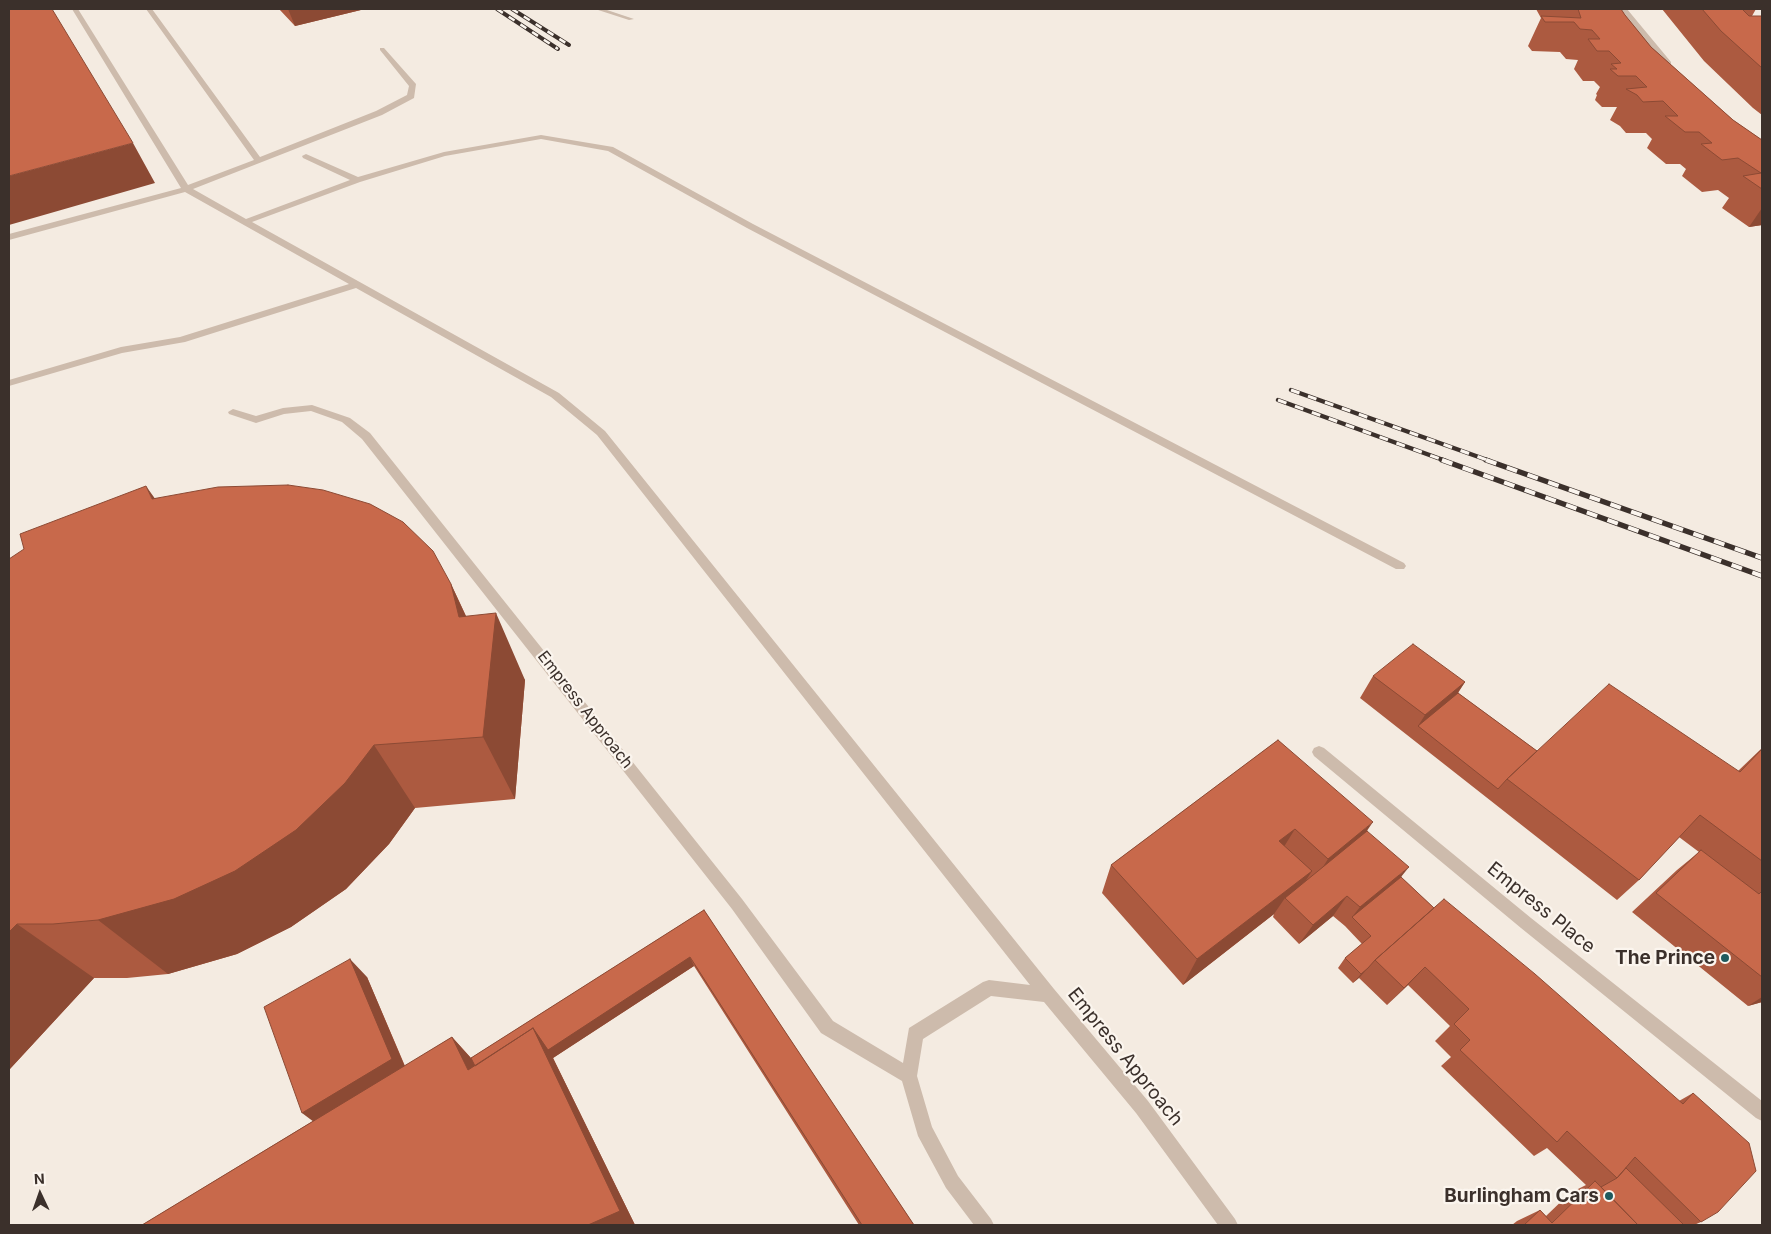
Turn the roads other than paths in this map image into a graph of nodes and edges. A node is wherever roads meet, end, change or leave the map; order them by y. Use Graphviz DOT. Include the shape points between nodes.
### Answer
graph roads {
  1 [pos="75,9"];
  2 [pos="149,9"];
  3 [pos="598,9"];
  4 [pos="1624,9"];
  5 [pos="631,19"];
  6 [pos="382,50"];
  7 [pos="1674,70"];
  8 [pos="306,156"];
  9 [pos="258,160"];
  10 [pos="357,180"];
  11 [pos="186,188"];
  12 [pos="248,221"];
  13 [pos="9,236"];
  14 [pos="359,284"];
  15 [pos="9,383"];
  16 [pos="233,412"];
  17 [pos="1400,566"];
  18 [pos="1319,752"];
  19 [pos="1048,995"];
  20 [pos="909,1076"];
  21 [pos="1762,1112"];
  22 [pos="985,1225"];
  23 [pos="1229,1225"];
  1 -- 11 [label="street"];
  2 -- 9 [label="street"];
  3 -- 5 [label="street"];
  4 -- 7 [label="street"];
  6 -- 9 [label="street" via="413,86 411,96 379,113"];
  8 -- 10 [label="street"];
  9 -- 11 [label="street"];
  10 -- 12 [label="street"];
  10 -- 17 [label="street" via="444,154 541,137 610,149 750,226"];
  11 -- 12 [label="street"];
  11 -- 13 [label="street"];
  12 -- 14 [label="street"];
  14 -- 15 [label="street" via="182,340 121,350"];
  14 -- 19 [label="street" via="555,395 601,433"];
  16 -- 20 [label="street, Empress Approach" via="256,420 283,411 312,408 346,420 366,436 731,896 827,1027"];
  18 -- 21 [label="street, Empress Place"];
  19 -- 20 [label="street, Empress Approach" via="989,988 915,1034"];
  19 -- 23 [label="street, Empress Approach" via="1142,1107"];
  20 -- 22 [label="street, Empress Approach" via="924,1130 952,1182"];
}
